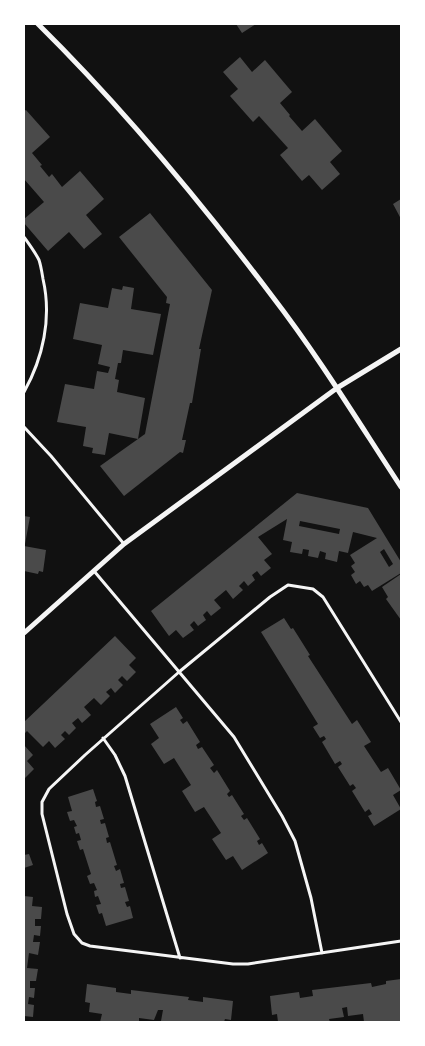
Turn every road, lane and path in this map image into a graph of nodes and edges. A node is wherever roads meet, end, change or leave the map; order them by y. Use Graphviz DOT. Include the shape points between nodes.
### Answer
graph roads {
  1 [pos="38,24"];
  2 [pos="24,237"];
  3 [pos="401,348"];
  4 [pos="337,388"];
  5 [pos="24,392"];
  6 [pos="24,427"];
  7 [pos="401,488"];
  8 [pos="124,544"];
  9 [pos="94,570"];
  10 [pos="24,633"];
  11 [pos="179,672"];
  12 [pos="401,722"];
  13 [pos="103,738"];
  14 [pos="401,941"];
  15 [pos="322,953"];
  16 [pos="180,958"];
  1 -- 4 [label="street" via="157,151 273,297"];
  2 -- 5 [label="lane" via="39,261 48,303 40,352"];
  3 -- 4 [label="street"];
  4 -- 7 [label="street"];
  4 -- 8 [label="street"];
  6 -- 8 [label="lane"];
  8 -- 9 [label="street"];
  9 -- 10 [label="street"];
  9 -- 11 [label="lane"];
  11 -- 12 [label="lane" via="270,597 288,586 313,589 334,613"];
  11 -- 13 [label="lane"];
  11 -- 15 [label="lane" via="234,737 295,841"];
  13 -- 16 [label="lane" via="125,776"];
  13 -- 16 [label="lane" via="49,789 42,802 44,823 74,934 90,946"];
  14 -- 15 [label="lane"];
  15 -- 16 [label="lane" via="248,964"];
}
